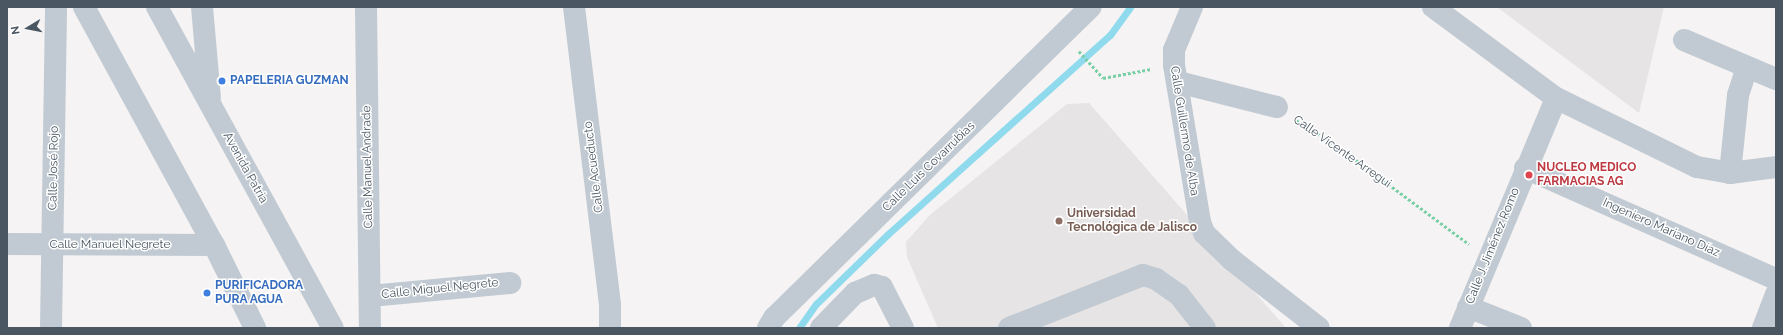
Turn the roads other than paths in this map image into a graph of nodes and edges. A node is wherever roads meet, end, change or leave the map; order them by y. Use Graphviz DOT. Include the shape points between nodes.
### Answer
graph roads {
  1 [pos="56,7"];
  2 [pos="84,7"];
  3 [pos="156,7"];
  4 [pos="202,7"];
  5 [pos="366,7"];
  6 [pos="574,7"];
  7 [pos="1091,7"];
  8 [pos="1192,7"];
  9 [pos="1433,7"];
  10 [pos="1684,40"];
  11 [pos="1747,67"];
  12 [pos="1176,73"];
  13 [pos="1776,79"];
  14 [pos="1556,98"];
  15 [pos="210,105"];
  16 [pos="1277,107"];
  17 [pos="1776,167"];
  18 [pos="1525,168"];
  19 [pos="1730,173"];
  20 [pos="7,244"];
  21 [pos="53,244"];
  22 [pos="214,245"];
  23 [pos="1776,279"];
  24 [pos="510,283"];
  25 [pos="370,296"];
  26 [pos="1468,307"];
  27 [pos="51,328"];
  28 [pos="255,328"];
  29 [pos="333,328"];
  30 [pos="370,328"];
  31 [pos="610,328"];
  32 [pos="768,328"];
  33 [pos="820,328"];
  34 [pos="903,328"];
  35 [pos="1009,328"];
  36 [pos="1205,328"];
  37 [pos="1319,328"];
  38 [pos="1460,328"];
  39 [pos="1521,328"];
  1 -- 21 [label="street, Calle José Rojo"];
  2 -- 22 [label="street"];
  3 -- 15 [label="street, Avenida Patria"];
  4 -- 15 [label="street"];
  5 -- 25 [label="street, Calle Manuel Andrade"];
  6 -- 31 [label="street, Calle Acueducto" via="610,304"];
  7 -- 32 [label="street, Calle Luis Covarrubias" via="774,318"];
  8 -- 12 [label="street, Calle Guillermo de Alba" via="1174,50"];
  9 -- 14 [label="street"];
  10 -- 11 [label="street"];
  11 -- 13 [label="street"];
  11 -- 19 [label="street" via="1738,95"];
  12 -- 16 [label="street"];
  12 -- 37 [label="street, Calle Guillermo de Alba" via="1196,210 1204,234 1232,260"];
  14 -- 18 [label="street, Calle J. Jiménez Romo"];
  14 -- 19 [label="street" via="1696,167"];
  15 -- 29 [label="street, Avenida Patria"];
  17 -- 19 [label="street"];
  18 -- 23 [label="street, Ingeniero Mariano Díaz"];
  18 -- 26 [label="street, Calle J. Jiménez Romo"];
  20 -- 21 [label="street, Calle Manuel Negrete"];
  21 -- 22 [label="street, Calle Manuel Negrete"];
  21 -- 27 [label="street, Calle José Rojo"];
  22 -- 28 [label="street"];
  24 -- 25 [label="street, Calle Miguel Negrete"];
  25 -- 30 [label="street, Calle Manuel Andrade"];
  26 -- 38 [label="street, Calle J. Jiménez Romo"];
  26 -- 39 [label="street"];
  33 -- 34 [label="street" via="855,294 874,285 882,287"];
  35 -- 36 [label="street" via="1143,275 1156,279 1179,295"];
}
